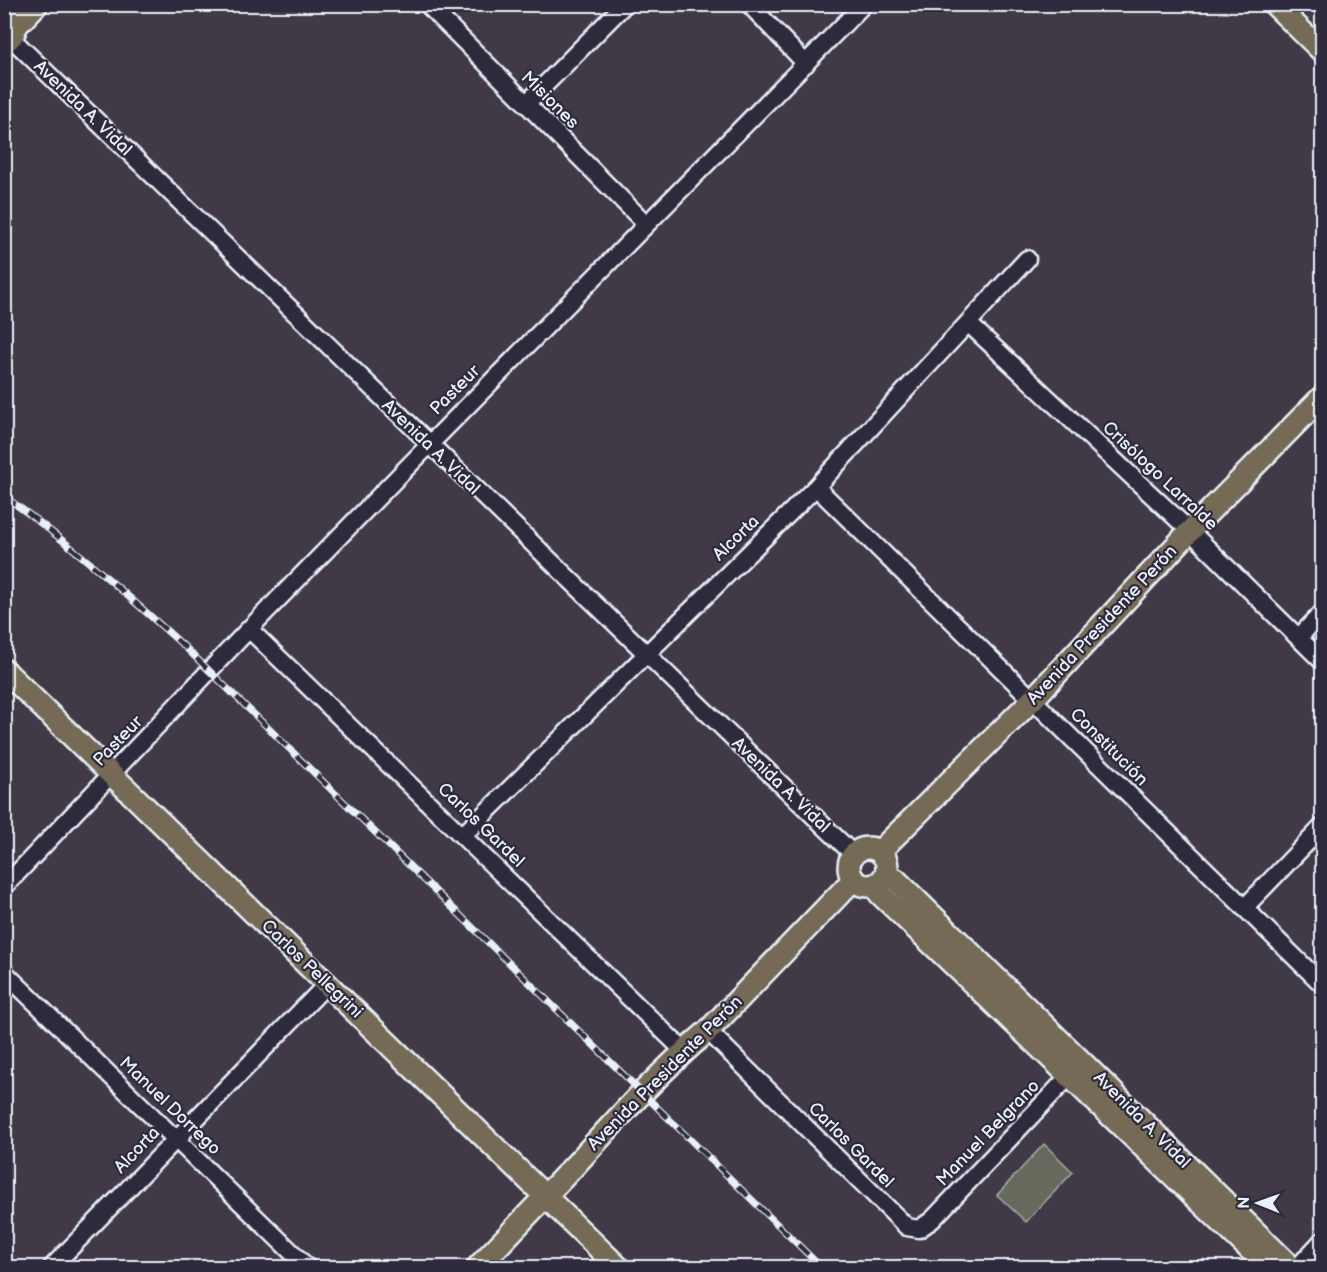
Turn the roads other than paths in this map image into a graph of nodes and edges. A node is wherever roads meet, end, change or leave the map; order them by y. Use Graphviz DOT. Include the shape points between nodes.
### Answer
graph roads {
  1 [pos="37,4"];
  2 [pos="427,4"];
  3 [pos="625,4"];
  4 [pos="749,4"];
  5 [pos="864,4"];
  6 [pos="1274,4"];
  7 [pos="1293,4"];
  8 [pos="4,5"];
  9 [pos="1323,33"];
  10 [pos="11,35"];
  11 [pos="1323,51"];
  12 [pos="806,64"];
  13 [pos="526,104"];
  14 [pos="646,224"];
  15 [pos="1027,259"];
  16 [pos="968,323"];
  17 [pos="1323,397"];
  18 [pos="429,445"];
  19 [pos="816,487"];
  20 [pos="1190,531"];
  21 [pos="1323,613"];
  22 [pos="249,629"];
  23 [pos="1299,638"];
  24 [pos="646,654"];
  25 [pos="1323,661"];
  26 [pos="4,670"];
  27 [pos="1033,699"];
  28 [pos="112,776"];
  29 [pos="1323,827"];
  30 [pos="463,835"];
  31 [pos="880,851"];
  32 [pos="853,854"];
  33 [pos="853,880"];
  34 [pos="881,880"];
  35 [pos="4,887"];
  36 [pos="1244,908"];
  37 [pos="4,972"];
  38 [pos="327,984"];
  39 [pos="1323,984"];
  40 [pos="708,1030"];
  41 [pos="684,1051"];
  42 [pos="1076,1069"];
  43 [pos="175,1138"];
  44 [pos="546,1196"];
  45 [pos="920,1229"];
  46 [pos="1323,1241"];
  47 [pos="51,1268"];
  48 [pos="308,1268"];
  49 [pos="477,1268"];
  50 [pos="619,1268"];
  51 [pos="1269,1268"];
  52 [pos="1292,1268"];
  53 [pos="1297,1268"];
  1 -- 10 [label="main road"];
  2 -- 13 [label="street, Misiones"];
  3 -- 13 [label="street"];
  4 -- 12 [label="street"];
  5 -- 12 [label="street, Pasteur"];
  6 -- 11 [label="main road"];
  7 -- 9 [label="main road"];
  8 -- 10 [label="main road" via="12,10"];
  10 -- 18 [label="street, Avenida A. Vidal"];
  12 -- 14 [label="street, Pasteur"];
  13 -- 14 [label="street, Misiones"];
  14 -- 18 [label="street, Pasteur"];
  15 -- 16 [label="street, Alcorta"];
  16 -- 19 [label="street, Alcorta"];
  16 -- 20 [label="street, Crisólogo Larralde"];
  17 -- 20 [label="main road, Avenida Presidente Perón"];
  18 -- 22 [label="street, Pasteur"];
  18 -- 24 [label="street, Avenida A. Vidal"];
  19 -- 24 [label="street, Alcorta"];
  19 -- 27 [label="street, Constitución"];
  20 -- 23 [label="street, Crisólogo Larralde"];
  20 -- 27 [label="main road, Avenida Presidente Perón"];
  21 -- 23 [label="street"];
  22 -- 28 [label="street, Pasteur"];
  22 -- 30 [label="street, Carlos Gardel"];
  23 -- 25 [label="street, Crisólogo Larralde"];
  24 -- 30 [label="street, Alcorta"];
  24 -- 32 [label="street, Avenida A. Vidal"];
  26 -- 28 [label="main road, Carlos Pellegrini"];
  27 -- 31 [label="main road, Avenida Presidente Perón"];
  27 -- 36 [label="street, Constitución"];
  28 -- 35 [label="street, Pasteur"];
  28 -- 38 [label="main road, Carlos Pellegrini"];
  29 -- 36 [label="street"];
  30 -- 41 [label="street, Carlos Gardel"];
  31 -- 32 [label="main road" via="866,847"];
  31 -- 34 [label="main road" via="887,862"];
  32 -- 33 [label="main road" via="848,867"];
  33 -- 34 [label="main road" via="861,885"];
  33 -- 40 [label="main road, Avenida Presidente Perón"];
  34 -- 42 [label="main road, Avenida A. Vidal" via="880,894"];
  36 -- 39 [label="street, Constitución"];
  37 -- 43 [label="street, Manuel Dorrego"];
  38 -- 43 [label="street, Alcorta"];
  38 -- 44 [label="main road, Carlos Pellegrini"];
  40 -- 41 [label="main road, Avenida Presidente Perón"];
  40 -- 45 [label="street, Carlos Gardel" via="907,1227"];
  41 -- 44 [label="main road, Avenida Presidente Perón"];
  42 -- 45 [label="street, Manuel Belgrano"];
  42 -- 51 [label="main road, Avenida A. Vidal"];
  42 -- 52 [label="main road, Avenida A. Vidal"];
  43 -- 47 [label="street, Alcorta"];
  43 -- 48 [label="street, Manuel Dorrego"];
  44 -- 49 [label="main road, Avenida Presidente Perón"];
  44 -- 50 [label="main road, Carlos Pellegrini"];
  46 -- 53 [label="street"];
}
